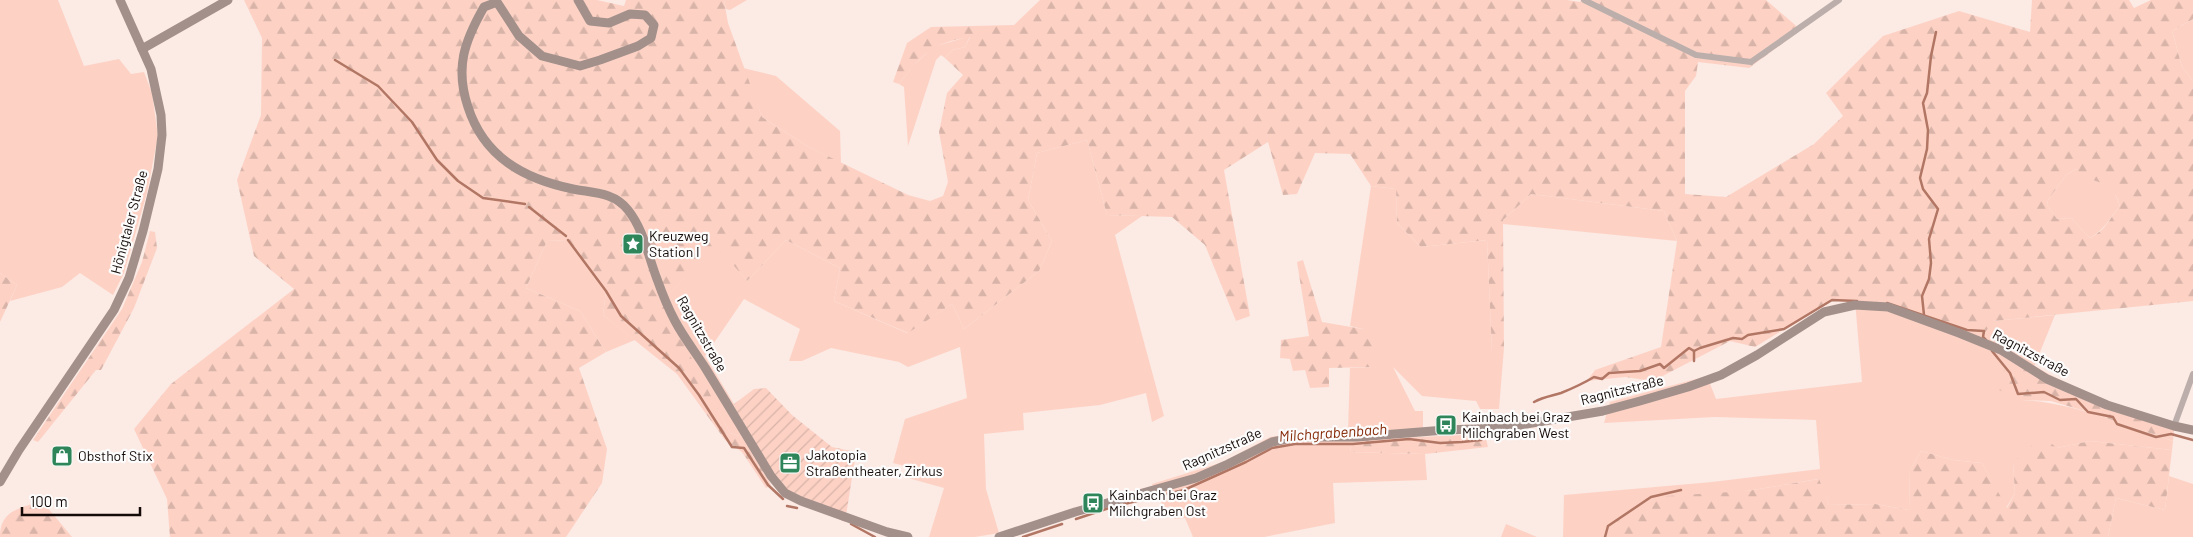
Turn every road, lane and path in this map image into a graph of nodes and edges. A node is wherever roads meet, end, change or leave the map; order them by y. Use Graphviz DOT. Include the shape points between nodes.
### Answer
graph roads {
  1 [pos="120,0"];
  2 [pos="228,0"];
  3 [pos="578,0"];
  4 [pos="1584,0"];
  5 [pos="1839,0"];
  6 [pos="142,48"];
  7 [pos="2193,374"];
  8 [pos="2174,426"];
  9 [pos="2193,430"];
  10 [pos="0,482"];
  11 [pos="908,537"];
  12 [pos="999,537"];
  1 -- 6 [label="main road, Hönigtaler Straße"];
  2 -- 6 [label="main road"];
  3 -- 11 [label="main road, Ragnitzstraße" via="590,21 609,23 630,14 644,15 654,25 651,38 638,46 580,66 542,56 519,36 497,2 484,7 472,29 461,68 463,93 474,127 509,164 572,189 607,194 628,209 645,240 657,280 675,321 771,476 785,493"];
  4 -- 5 [label="street" via="1696,55 1751,62"];
  6 -- 10 [label="main road, Hönigtaler Straße" via="157,88 162,135 158,169 129,278 106,322 18,450"];
  7 -- 8 [label="street"];
  8 -- 9 [label="main road, Ragnitzstraße"];
  8 -- 12 [label="main road, Ragnitzstraße" via="2107,405 2047,379 2002,350 1958,333 1888,307 1855,305 1824,312 1721,375 1612,408 1503,428 1357,437 1297,437 1272,442 1196,478"];
}
